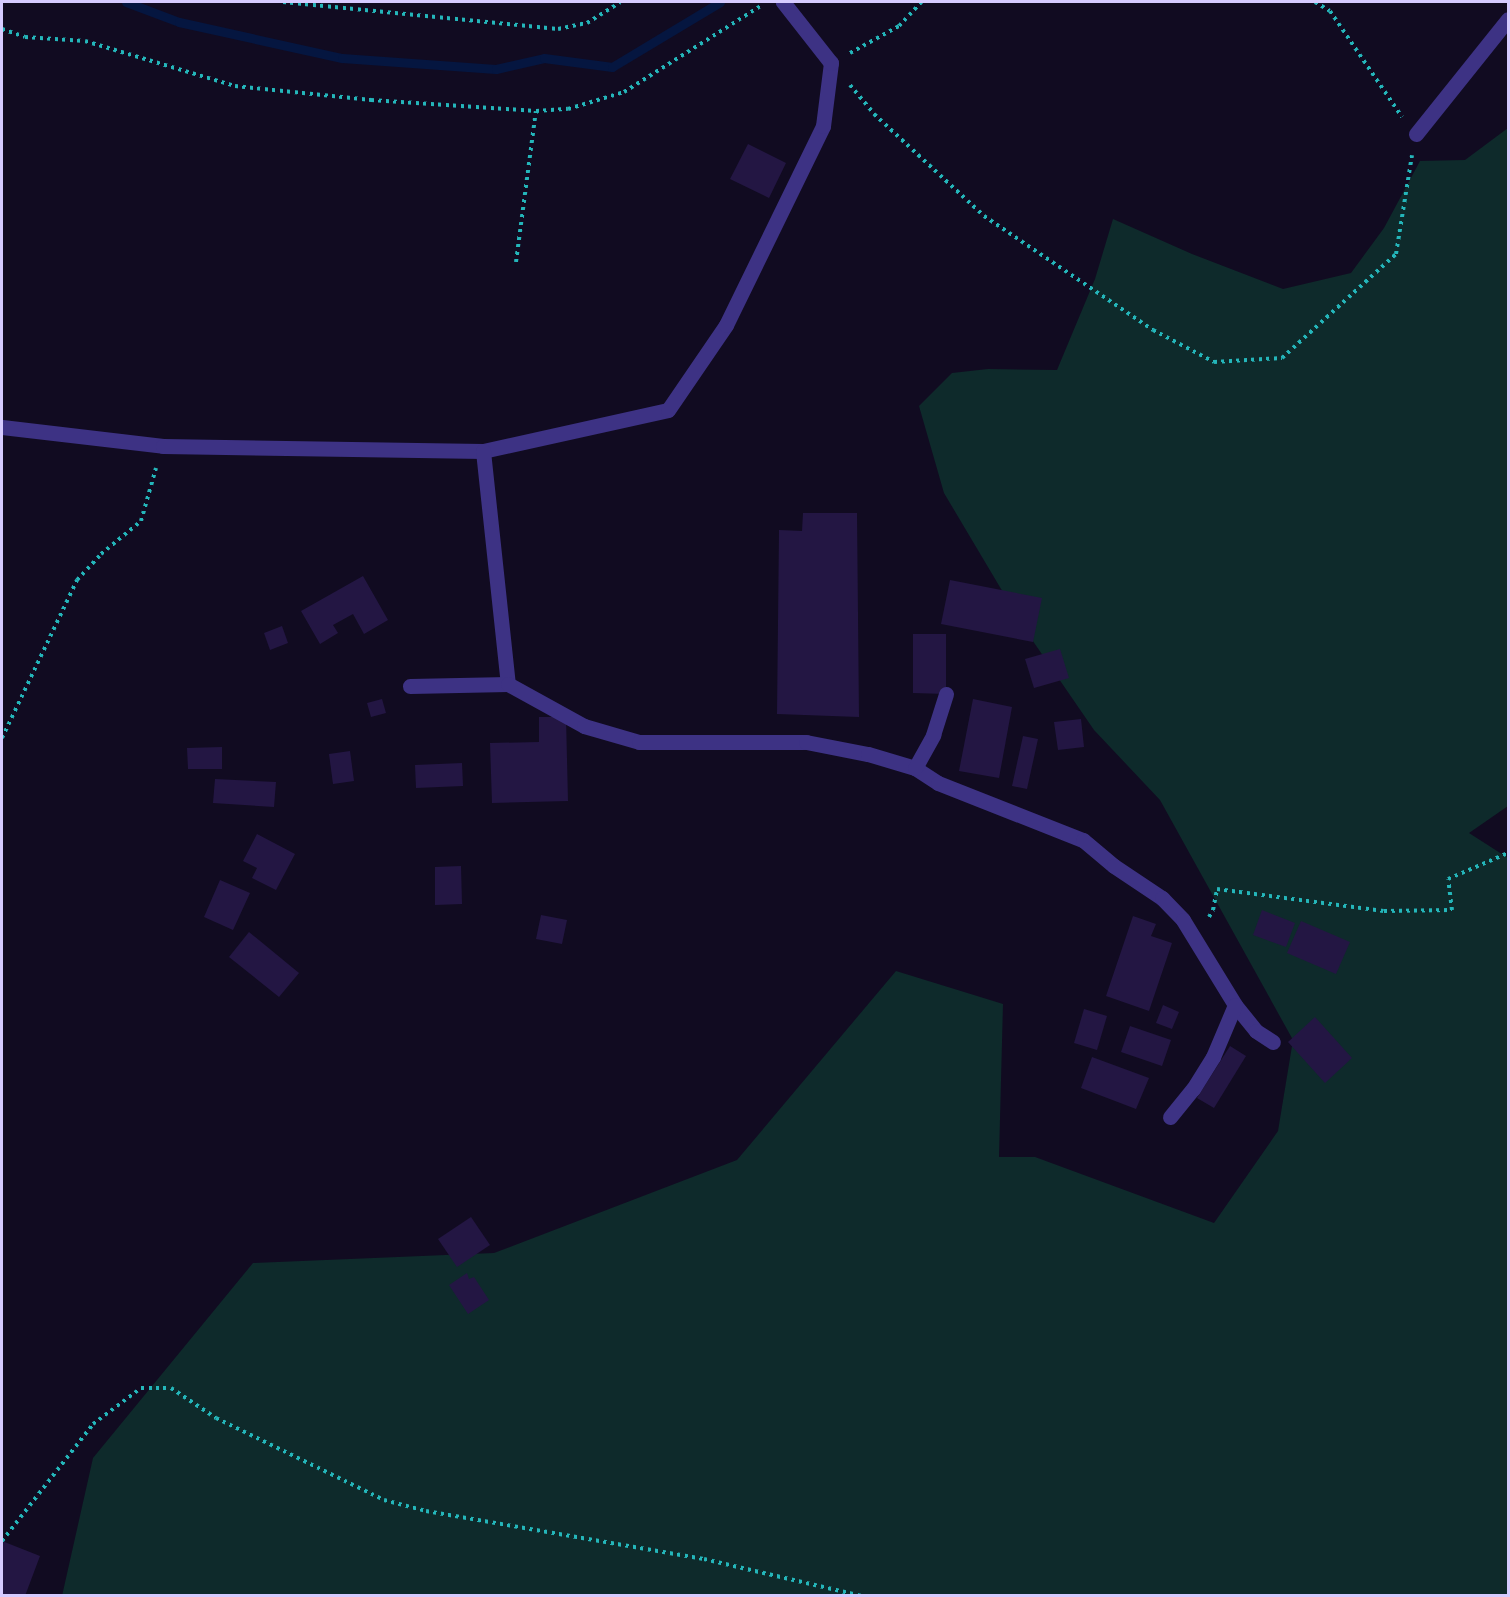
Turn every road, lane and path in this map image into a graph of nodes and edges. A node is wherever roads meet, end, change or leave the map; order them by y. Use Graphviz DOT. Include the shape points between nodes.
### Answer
graph roads {
  1 [pos="283,2"];
  2 [pos="620,2"];
  3 [pos="768,2"];
  4 [pos="783,2"];
  5 [pos="921,2"];
  6 [pos="1315,2"];
  7 [pos="1509,19"];
  8 [pos="2,29"];
  9 [pos="831,63"];
  10 [pos="536,111"];
  11 [pos="1416,134"];
  12 [pos="516,262"];
  13 [pos="2,427"];
  14 [pos="163,446"];
  15 [pos="483,451"];
  16 [pos="508,684"];
  17 [pos="410,686"];
  18 [pos="946,694"];
  19 [pos="2,738"];
  20 [pos="915,768"];
  21 [pos="1509,853"];
  22 [pos="1203,953"];
  23 [pos="1234,1005"];
  24 [pos="1273,1042"];
  25 [pos="1170,1117"];
  26 [pos="2,1541"];
  27 [pos="861,1596"];
  1 -- 2 [label="path" via="558,29 587,23"];
  3 -- 10 [label="path" via="624,92 568,109"];
  4 -- 9 [label="street"];
  5 -- 9 [label="path" via="899,26"];
  6 -- 11 [label="path" via="1330,11 1393,107"];
  7 -- 11 [label="street"];
  8 -- 10 [label="path" via="25,37 85,40 235,86"];
  9 -- 11 [label="path" via="874,114 984,216 1154,330 1214,362 1282,358 1395,254"];
  9 -- 15 [label="street" via="823,126 726,325 668,410"];
  10 -- 12 [label="path"];
  13 -- 14 [label="street"];
  14 -- 15 [label="street"];
  14 -- 19 [label="path" via="141,521 77,580"];
  15 -- 16 [label="street"];
  16 -- 17 [label="street"];
  16 -- 20 [label="street" via="584,726 639,742 806,742"];
  18 -- 20 [label="street" via="933,735"];
  20 -- 22 [label="street" via="938,783 1083,840 1162,898"];
  21 -- 22 [label="path" via="1448,879 1452,910 1384,911 1216,889 1213,910 1206,922"];
  22 -- 23 [label="street"];
  23 -- 24 [label="street" via="1256,1031"];
  23 -- 25 [label="street" via="1213,1057"];
  26 -- 27 [label="path" via="93,1424 141,1388 171,1388 216,1418 384,1500 426,1511 704,1559"];
}
